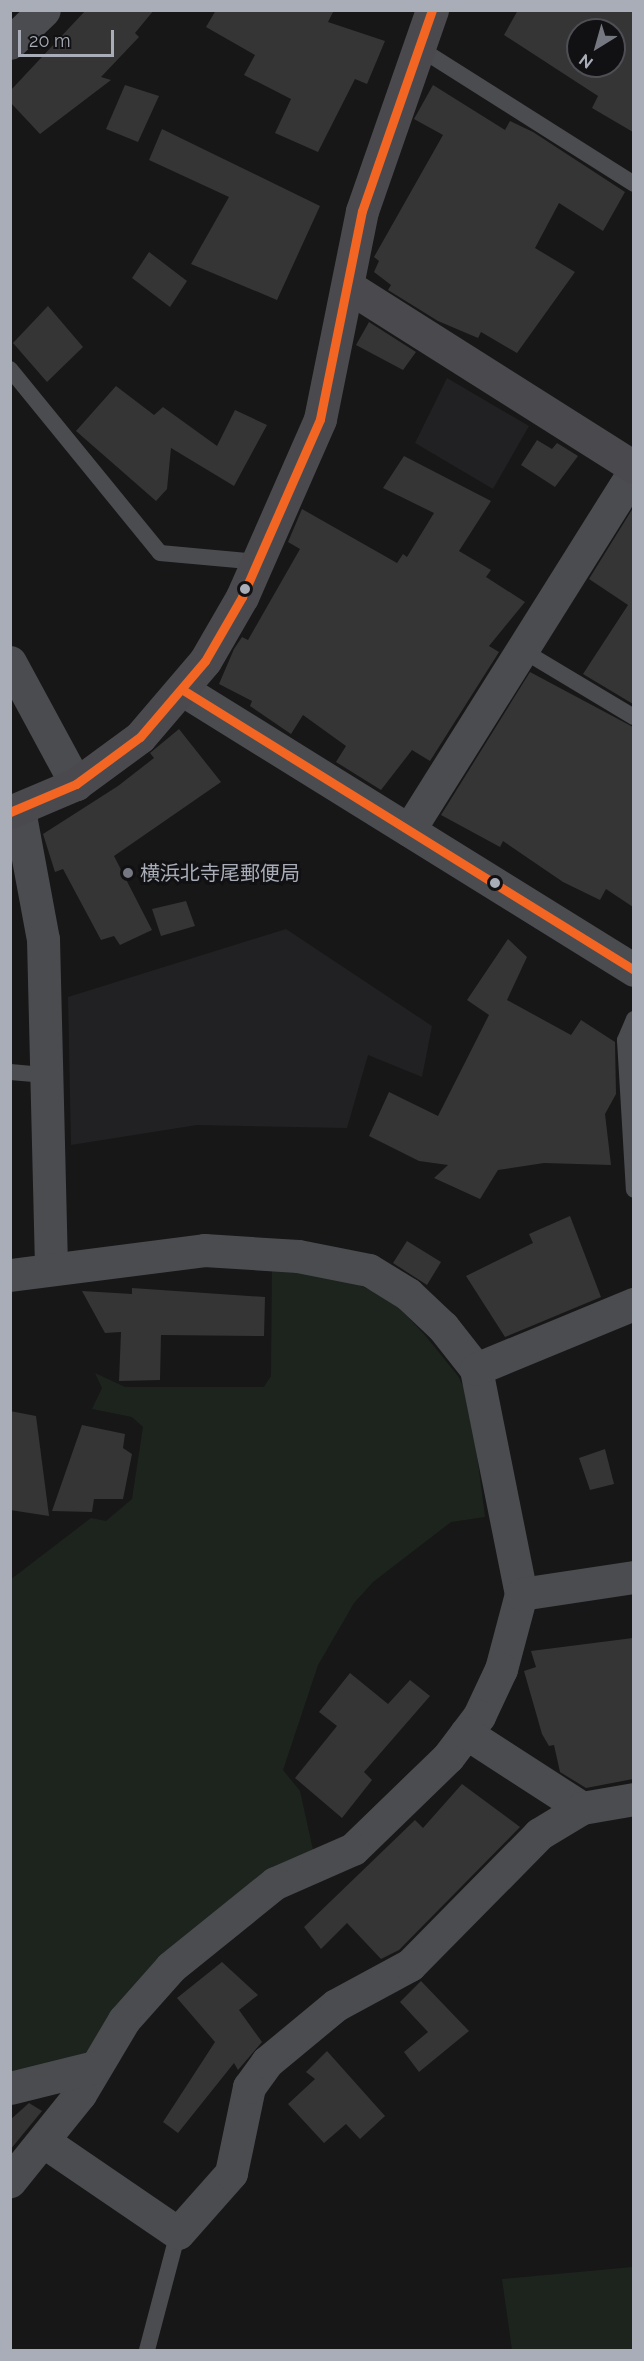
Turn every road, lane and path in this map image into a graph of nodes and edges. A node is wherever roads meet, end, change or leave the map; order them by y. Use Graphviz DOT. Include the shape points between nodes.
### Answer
graph roads {
  1 [pos="44,10"];
  2 [pos="432,10"];
  3 [pos="10,43"];
  4 [pos="418,48"];
  5 [pos="633,184"];
  6 [pos="348,287"];
  7 [pos="10,369"];
  8 [pos="633,467"];
  9 [pos="633,472"];
  10 [pos="258,562"];
  11 [pos="522,650"];
  12 [pos="10,662"];
  13 [pos="183,690"];
  14 [pos="633,717"];
  15 [pos="76,784"];
  16 [pos="15,811"];
  17 [pos="410,830"];
  18 [pos="633,970"];
  19 [pos="633,1019"];
  20 [pos="10,1072"];
  21 [pos="46,1075"];
  22 [pos="631,1114"];
  23 [pos="633,1190"];
  24 [pos="51,1268"];
  25 [pos="10,1275"];
  26 [pos="633,1304"];
  27 [pos="476,1369"];
  28 [pos="633,1577"];
  29 [pos="521,1594"];
  30 [pos="466,1733"];
  31 [pos="633,1799"];
  32 [pos="582,1808"];
  33 [pos="94,2067"];
  34 [pos="10,2088"];
  35 [pos="43,2140"];
  36 [pos="10,2181"];
  37 [pos="178,2233"];
  38 [pos="147,2350"];
  1 -- 3 [label="street"];
  2 -- 4 [label="main road"];
  4 -- 5 [label="lane"];
  4 -- 6 [label="main road" via="362,211"];
  6 -- 8 [label="main road"];
  6 -- 10 [label="main road" via="320,419"];
  7 -- 10 [label="lane" via="160,553"];
  9 -- 11 [label="street"];
  10 -- 13 [label="main road" via="224,630"];
  11 -- 14 [label="lane"];
  11 -- 17 [label="street"];
  12 -- 15 [label="street"];
  13 -- 15 [label="main road" via="140,737"];
  13 -- 17 [label="street"];
  15 -- 16 [label="main road"];
  16 -- 21 [label="street" via="44,939"];
  17 -- 18 [label="street"];
  19 -- 22 [label="lane" via="625,1040"];
  20 -- 21 [label="lane"];
  21 -- 24 [label="street"];
  22 -- 23 [label="lane"];
  24 -- 25 [label="street"];
  24 -- 27 [label="street" via="204,1250 298,1256 369,1270 436,1320"];
  26 -- 27 [label="street"];
  27 -- 29 [label="street"];
  28 -- 29 [label="street"];
  29 -- 30 [label="street" via="501,1669"];
  30 -- 32 [label="street"];
  30 -- 33 [label="street" via="403,1807 354,1849 275,1883 171,1968 124,2020"];
  31 -- 32 [label="street"];
  32 -- 37 [label="street" via="539,1834 410,1965 336,2006 267,2062 249,2087 231,2173"];
  33 -- 34 [label="street"];
  33 -- 35 [label="street"];
  35 -- 36 [label="street"];
  35 -- 37 [label="street"];
  37 -- 38 [label="lane"];
}
